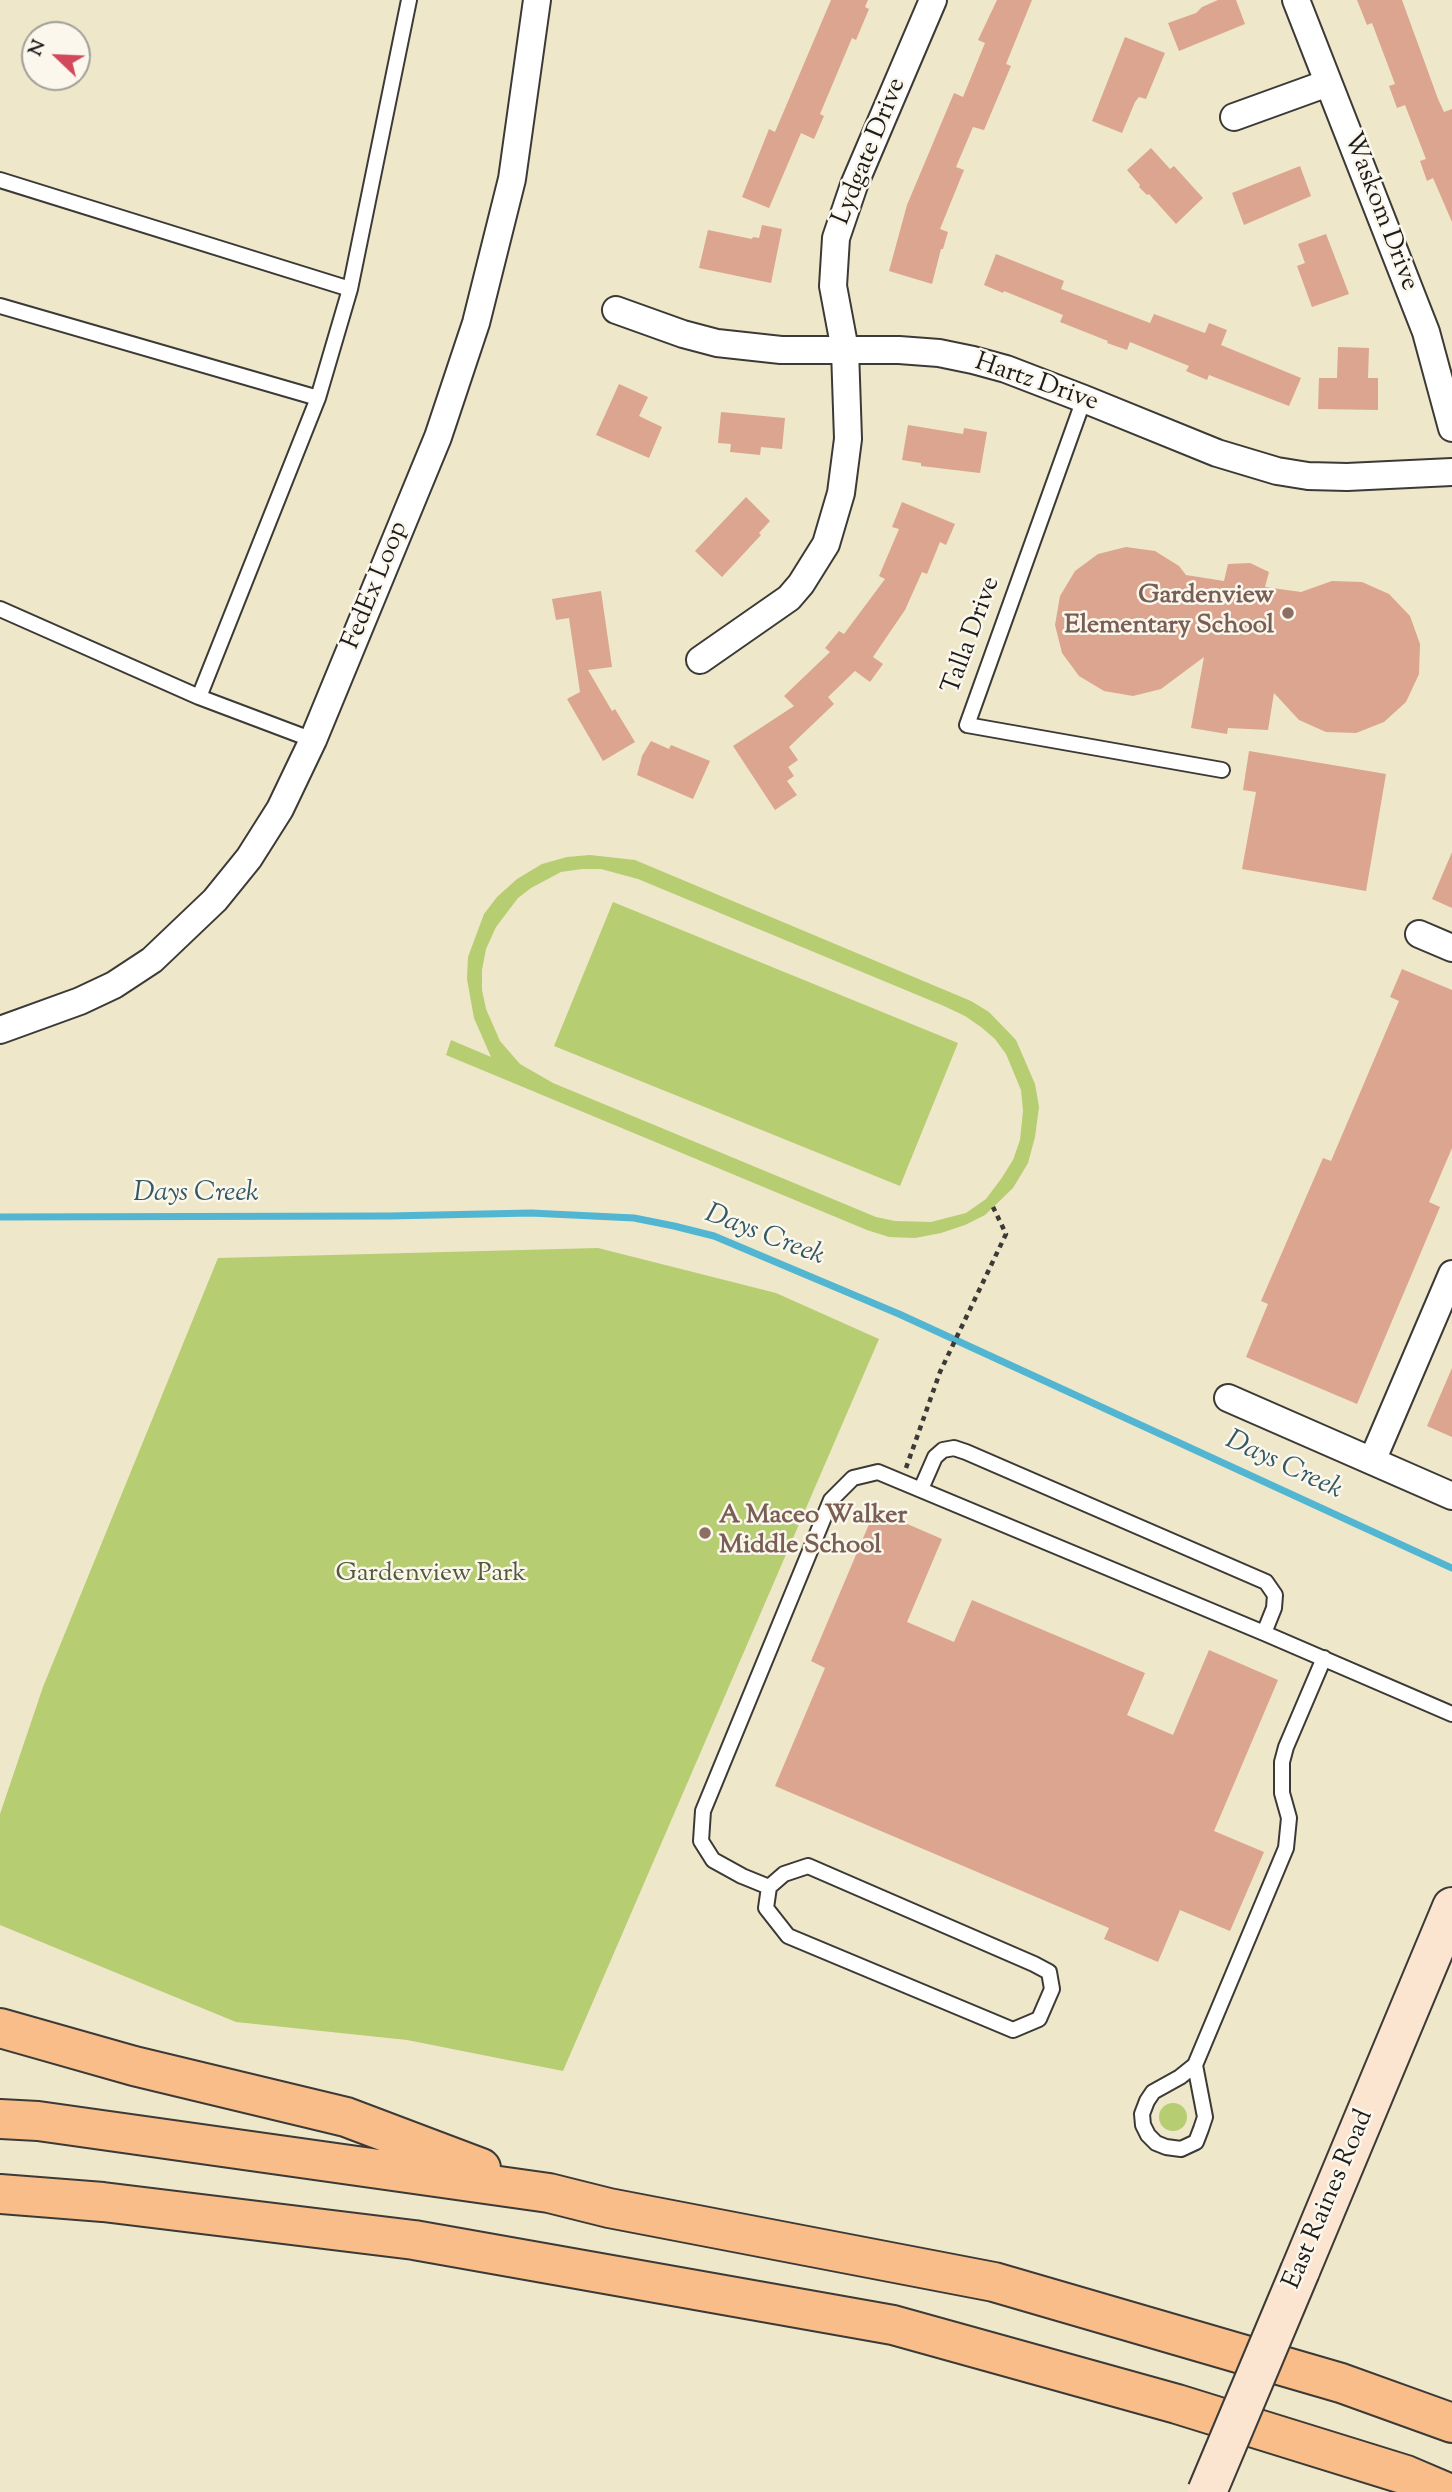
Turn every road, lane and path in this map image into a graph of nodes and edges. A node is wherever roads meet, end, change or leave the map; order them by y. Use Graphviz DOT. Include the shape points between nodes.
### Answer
graph roads {
  1 [pos="409,0"];
  2 [pos="537,0"];
  3 [pos="933,0"];
  4 [pos="1296,0"];
  5 [pos="1328,82"];
  6 [pos="1234,117"];
  7 [pos="0,180"];
  8 [pos="350,289"];
  9 [pos="0,306"];
  10 [pos="615,310"];
  11 [pos="845,350"];
  12 [pos="318,398"];
  13 [pos="1084,398"];
  14 [pos="1452,428"];
  15 [pos="1452,472"];
  16 [pos="0,609"];
  17 [pos="700,660"];
  18 [pos="199,697"];
  19 [pos="313,740"];
  20 [pos="1222,770"];
  21 [pos="1419,934"];
  22 [pos="1452,948"];
  23 [pos="0,1030"];
  24 [pos="993,1207"];
  25 [pos="1452,1274"];
  26 [pos="1228,1398"];
  27 [pos="1372,1461"];
  28 [pos="901,1482"];
  29 [pos="921,1489"];
  30 [pos="1452,1496"];
  31 [pos="1264,1633"];
  32 [pos="1324,1658"];
  33 [pos="1452,1714"];
  34 [pos="768,1886"];
  35 [pos="1452,1907"];
  36 [pos="0,2028"];
  37 [pos="1195,2065"];
  38 [pos="0,2119"];
  39 [pos="549,2193"];
  40 [pos="0,2194"];
  41 [pos="1452,2423"];
  42 [pos="1207,2492"];
  43 [pos="1447,2492"];
  1 -- 8 [label="lane"];
  2 -- 19 [label="street, FedEx Loop" via="512,179 476,323 438,437"];
  3 -- 11 [label="street, Lydgate Drive" via="836,238 834,286"];
  4 -- 5 [label="street, Waskom Drive"];
  5 -- 6 [label="street"];
  5 -- 14 [label="street, Waskom Drive" via="1426,332"];
  7 -- 8 [label="lane"];
  8 -- 12 [label="lane"];
  9 -- 12 [label="lane"];
  10 -- 11 [label="street, Hartz Drive" via="717,343"];
  11 -- 13 [label="street, Hartz Drive" via="912,351 973,360"];
  11 -- 17 [label="street, Lydgate Drive" via="848,439 841,493 826,544 789,598"];
  12 -- 18 [label="lane"];
  13 -- 15 [label="street, Hartz Drive" via="1217,453 1277,471 1347,477"];
  13 -- 20 [label="lane, Talla Drive" via="967,726"];
  16 -- 18 [label="lane"];
  18 -- 19 [label="lane"];
  19 -- 23 [label="street, FedEx Loop" via="280,809 249,858 183,932 114,985 46,1016"];
  21 -- 22 [label="street"];
  24 -- 28 [label="path" via="1006,1234 940,1372"];
  25 -- 27 [label="street"];
  26 -- 27 [label="street"];
  27 -- 30 [label="street"];
  28 -- 29 [label="lane"];
  28 -- 34 [label="lane" via="878,1472 853,1478 831,1500 703,1811 701,1841 713,1860"];
  29 -- 31 [label="lane"];
  29 -- 31 [label="lane" via="935,1457 943,1450 966,1452 1266,1582 1275,1595 1275,1608"];
  31 -- 32 [label="lane"];
  32 -- 33 [label="lane"];
  32 -- 37 [label="lane" via="1282,1762 1282,1793 1289,1818 1286,1848"];
  34 -- 34 [label="lane" via="784,1874 808,1866 1034,1964 1048,1972 1052,1989 1039,2019 1013,2030 788,1936 766,1908"];
  35 -- 42 [label="main road, East Raines Road, bridge"];
  36 -- 39 [label="highway" via="346,2117"];
  37 -- 37 [label="lane" via="1153,2092 1147,2101 1143,2125 1156,2143 1181,2149 1196,2142 1205,2117"];
  38 -- 39 [label="highway"];
  39 -- 41 [label="highway" via="994,2282 1341,2383"];
  40 -- 43 [label="highway" via="414,2239 892,2325 1177,2404"];
}
